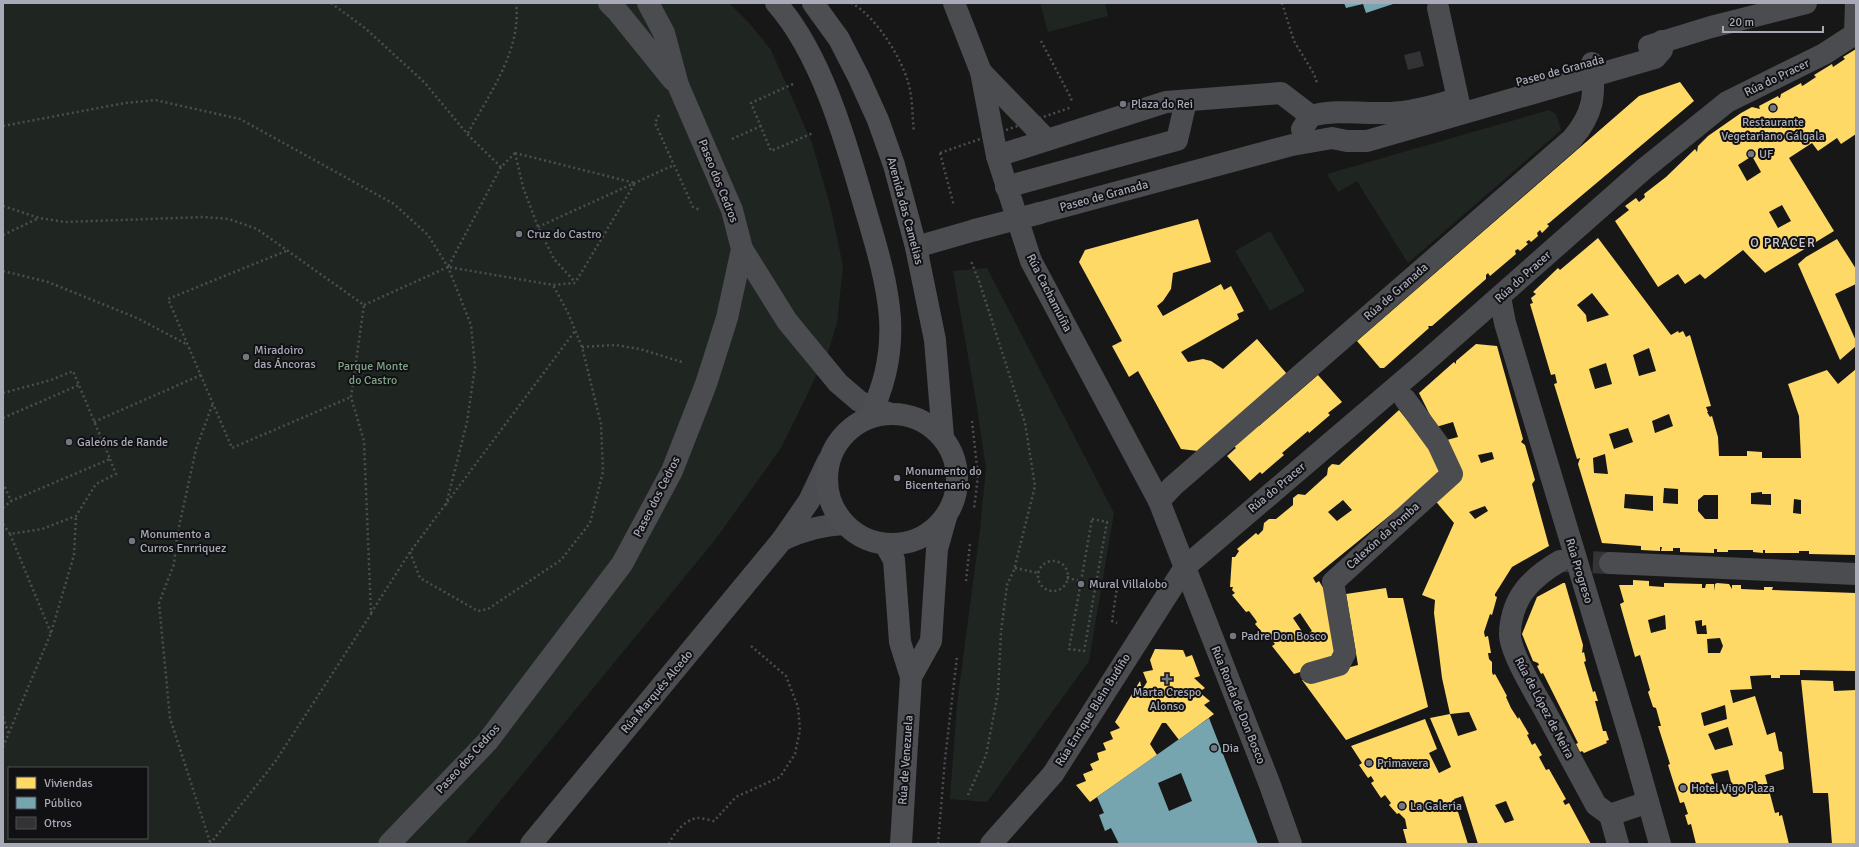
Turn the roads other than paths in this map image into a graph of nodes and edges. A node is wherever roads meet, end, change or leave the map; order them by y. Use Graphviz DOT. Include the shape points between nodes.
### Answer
graph roads {
  1 [pos="609,3"];
  2 [pos="648,3"];
  3 [pos="776,3"];
  4 [pos="813,3"];
  5 [pos="954,3"];
  6 [pos="1806,3"];
  7 [pos="1856,3"];
  8 [pos="1438,8"];
  9 [pos="1593,69"];
  10 [pos="981,72"];
  11 [pos="678,85"];
  12 [pos="1186,101"];
  13 [pos="1460,106"];
  14 [pos="1310,116"];
  15 [pos="1047,140"];
  16 [pos="1292,145"];
  17 [pos="997,156"];
  18 [pos="1006,187"];
  19 [pos="916,247"];
  20 [pos="742,249"];
  21 [pos="1500,297"];
  22 [pos="1405,399"];
  23 [pos="877,413"];
  24 [pos="943,437"];
  25 [pos="828,461"];
  26 [pos="1159,502"];
  27 [pos="947,516"];
  28 [pos="844,524"];
  29 [pos="782,540"];
  30 [pos="885,544"];
  31 [pos="1560,562"];
  32 [pos="1610,563"];
  33 [pos="1185,567"];
  34 [pos="1856,574"];
  35 [pos="1311,673"];
  36 [pos="911,676"];
  37 [pos="1648,802"];
  38 [pos="1610,815"];
  39 [pos="389,844"];
  40 [pos="531,844"];
  41 [pos="901,844"];
  42 [pos="991,844"];
  43 [pos="1291,844"];
  44 [pos="1618,844"];
  45 [pos="1660,844"];
  1 -- 11 [label="street"];
  2 -- 11 [label="street" via="664,33"];
  3 -- 23 [label="main road" via="787,15 821,80 856,176 884,279 890,318 889,355"];
  4 -- 19 [label="main road, Avenida das Camelias" via="839,39 878,120 894,165"];
  5 -- 10 [label="street, Rúa Cachamuíña"];
  6 -- 9 [label="street" via="1662,42 1662,50 1655,58"];
  7 -- 21 [label="street, Rúa do Pracer" via="1855,34 1824,54 1727,102 1644,169"];
  8 -- 13 [label="street"];
  9 -- 13 [label="street"];
  9 -- 26 [label="street, Rúa de Granada" via="1595,90 1589,113 1583,126 1572,139 1179,481"];
  10 -- 15 [label="street"];
  10 -- 17 [label="street, Rúa Cachamuíña"];
  11 -- 20 [label="street, Paseo dos Cedros" via="732,210"];
  12 -- 14 [label="street" via="1281,93"];
  12 -- 15 [label="street" via="1166,102"];
  12 -- 18 [label="street" via="1177,140"];
  13 -- 14 [label="street" via="1390,113 1326,112"];
  13 -- 16 [label="street, Paseo de Granada" via="1367,141 1332,138"];
  14 -- 16 [label="street"];
  15 -- 17 [label="street"];
  16 -- 19 [label="street, Paseo de Granada, bridge"];
  17 -- 18 [label="street, Rúa Cachamuíña"];
  18 -- 26 [label="street, Rúa Cachamuíña" via="1031,261"];
  19 -- 24 [label="main road, Avenida das Camelias" via="935,340"];
  20 -- 23 [label="street" via="787,321 838,383"];
  20 -- 39 [label="street, Paseo dos Cedros" via="727,318 706,384 672,471 622,564 487,742"];
  21 -- 33 [label="street, Rúa do Pracer"];
  21 -- 37 [label="street, Rúa Progreso" via="1505,323"];
  22 -- 35 [label="street, Calexón da Pomba" via="1438,444 1452,474 1333,582 1345,653 1339,665"];
  23 -- 24 [label="main road" via="909,415 928,424"];
  23 -- 25 [label="main road" via="855,424 843,434 834,446"];
  24 -- 27 [label="main road" via="954,456 958,476 955,497"];
  25 -- 28 [label="main road" via="828,495 834,511"];
  25 -- 29 [label="street, Rúa Marqués Alcedo" via="809,502"];
  26 -- 33 [label="street, Rúa Cachamuíña"];
  27 -- 30 [label="main road" via="935,529 920,539 903,544"];
  27 -- 36 [label="main road, Rúa de Venezuela" via="937,549 931,641"];
  28 -- 29 [label="street, Rúa Marqués Alcedo" via="810,528"];
  28 -- 30 [label="main road" via="870,541"];
  29 -- 40 [label="street, Rúa Marqués Alcedo"];
  30 -- 36 [label="main road, Rúa de Venezuela" via="894,560 900,642"];
  31 -- 38 [label="street, Rúa de López de Neira" via="1539,574 1525,588 1514,610 1509,634 1518,662 1596,806"];
  32 -- 34 [label="street"];
  33 -- 42 [label="street, Rúa Enrique Blein Budiño" via="1053,774"];
  33 -- 43 [label="street, Rúa Ronda de Don Bosco"];
  36 -- 41 [label="main road, Rúa de Venezuela"];
  37 -- 38 [label="street"];
  37 -- 45 [label="street, Rúa Progreso"];
  38 -- 44 [label="street"];
}
